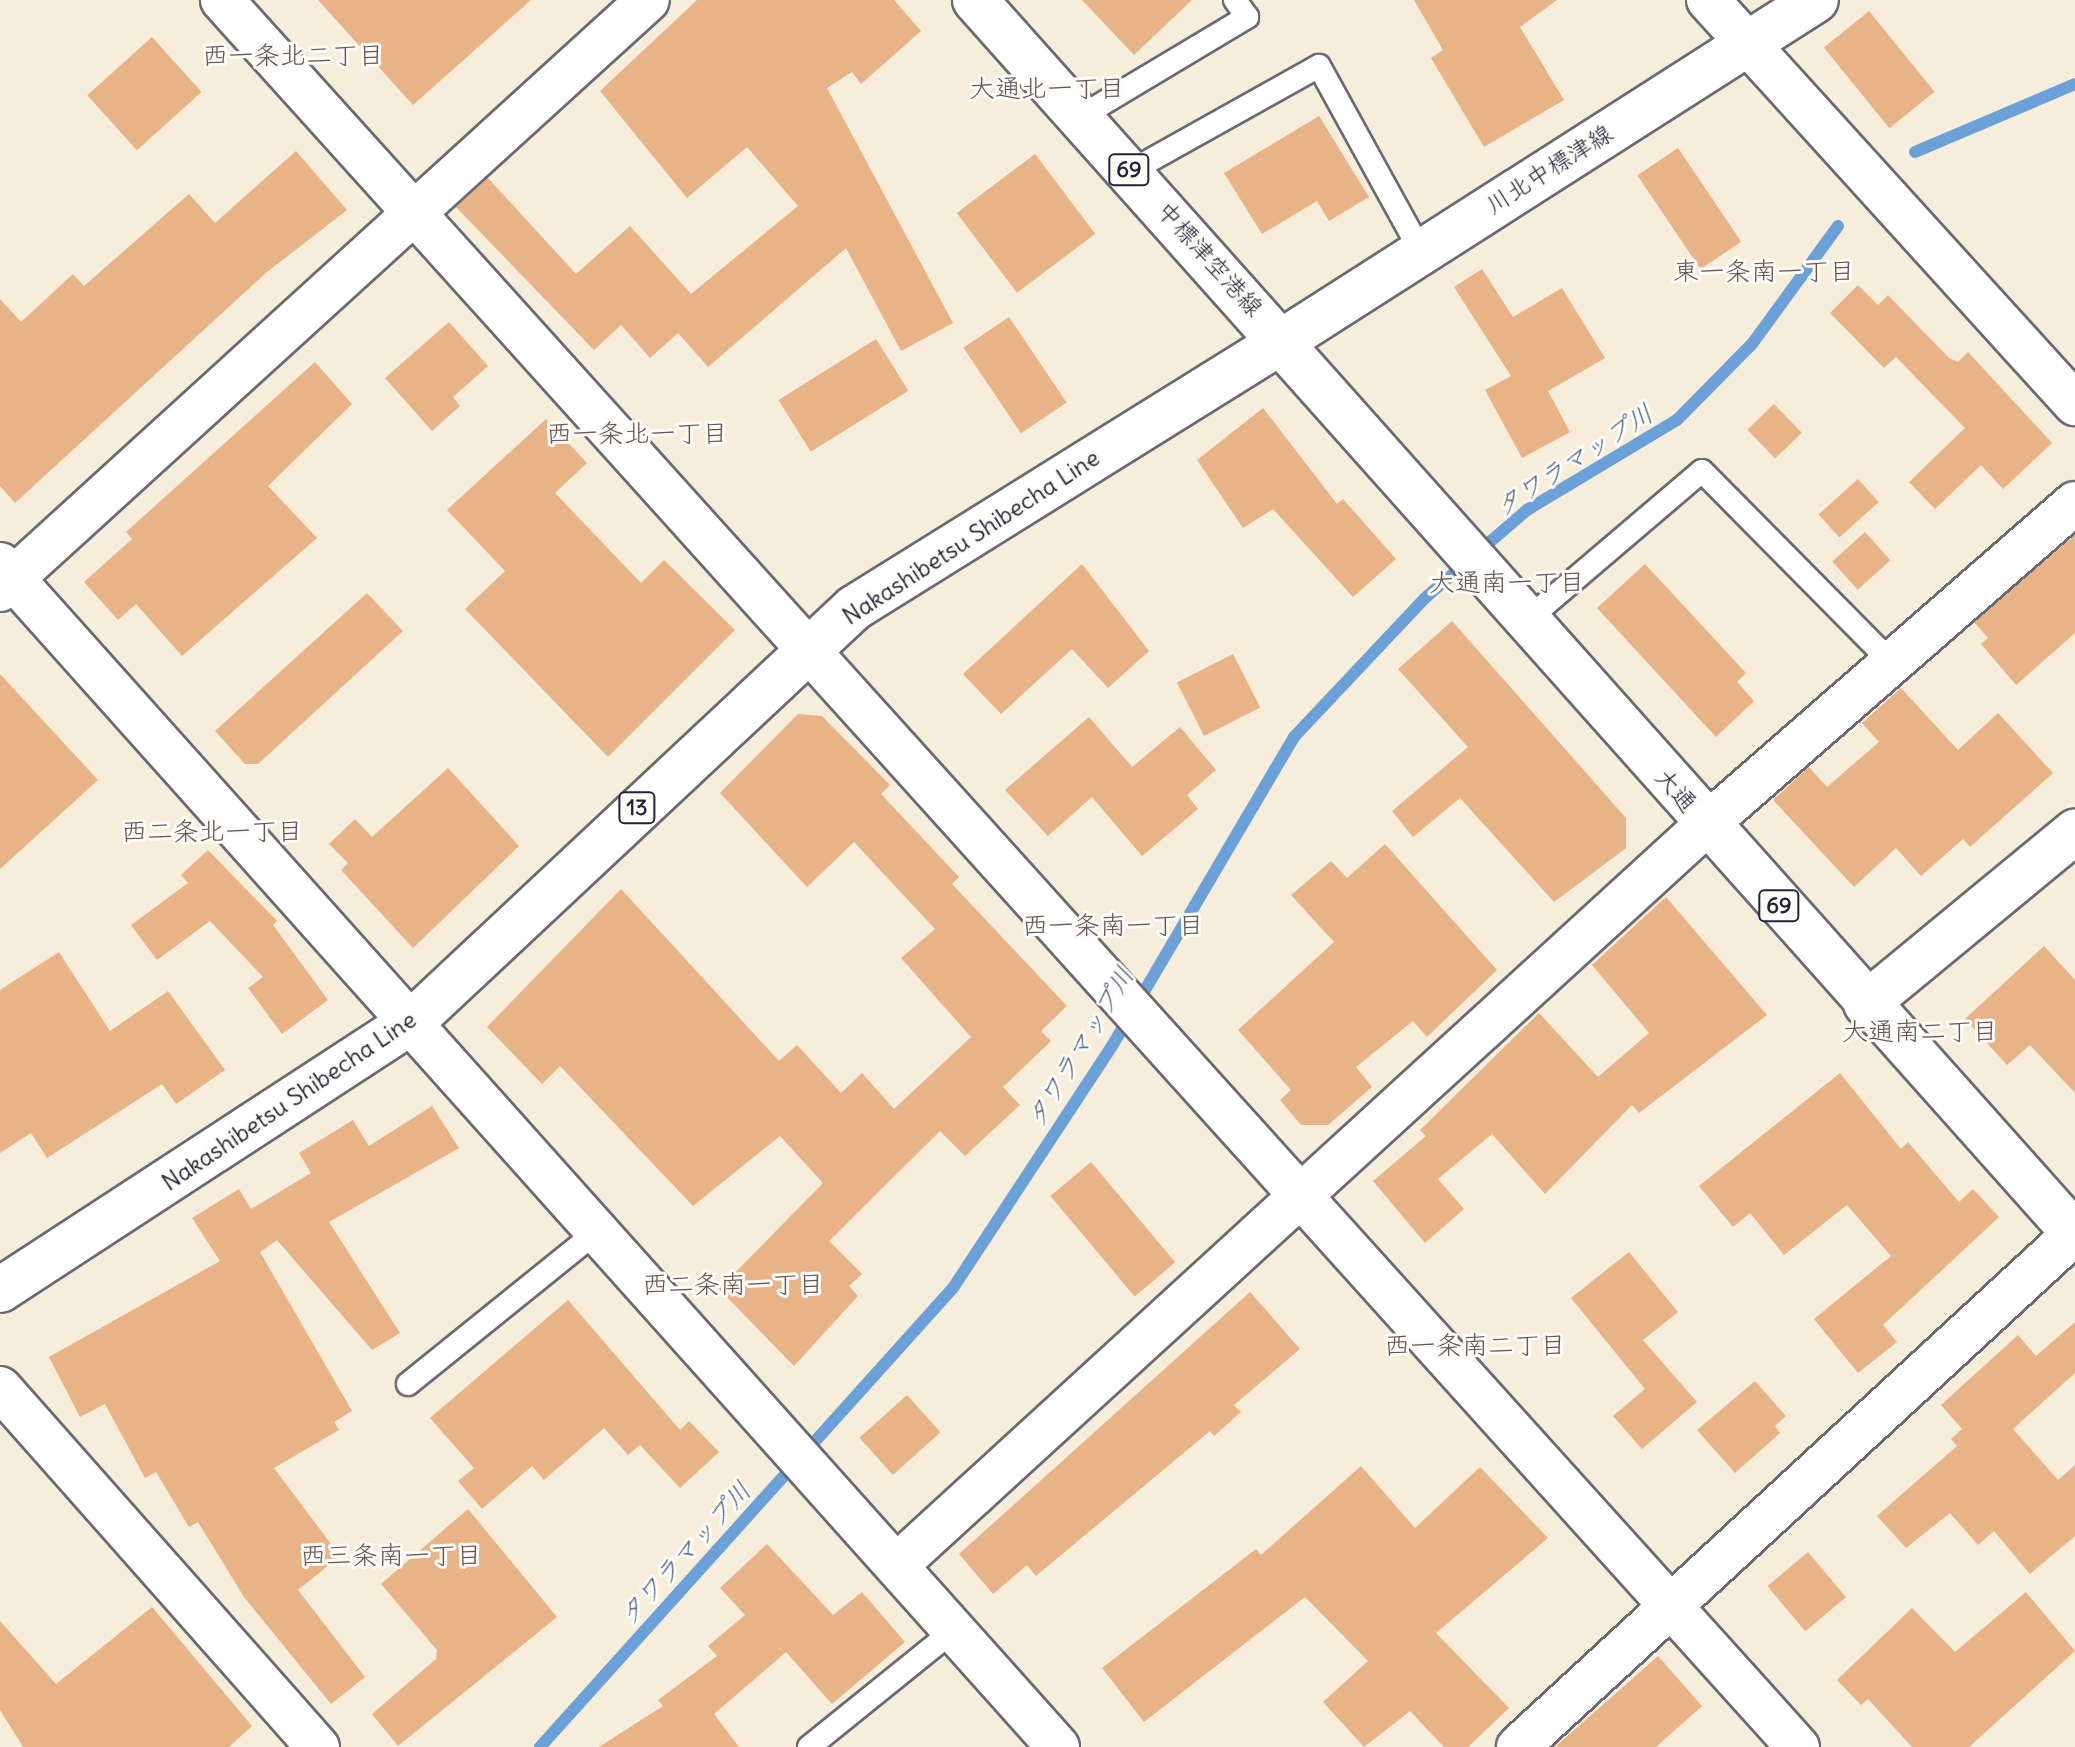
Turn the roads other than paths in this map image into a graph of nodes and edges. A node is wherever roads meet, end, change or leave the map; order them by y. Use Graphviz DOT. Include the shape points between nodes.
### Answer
graph roads {
  1 [pos="222,0"];
  2 [pos="648,0"];
  3 [pos="975,0"];
  4 [pos="1235,0"];
  5 [pos="1708,0"];
  6 [pos="1816,0"];
  7 [pos="1747,44"];
  8 [pos="1080,117"];
  9 [pos="1131,171"];
  10 [pos="413,213"];
  11 [pos="1420,250"];
  12 [pos="1284,340"];
  13 [pos="2075,404"];
  14 [pos="2075,503"];
  15 [pos="4,578"];
  16 [pos="1528,619"];
  17 [pos="806,650"];
  18 [pos="1890,661"];
  19 [pos="1707,824"];
  20 [pos="2075,832"];
  21 [pos="1866,1004"];
  22 [pos="413,1021"];
  23 [pos="1305,1193"];
  24 [pos="600,1229"];
  25 [pos="2075,1234"];
  26 [pos="0,1290"];
  27 [pos="408,1384"];
  28 [pos="0,1388"];
  29 [pos="898,1564"];
  30 [pos="1671,1604"];
  31 [pos="955,1629"];
  32 [pos="318,1747"];
  33 [pos="809,1747"];
  34 [pos="1058,1747"];
  35 [pos="1518,1747"];
  36 [pos="1798,1747"];
  1 -- 10 [label="street"];
  2 -- 10 [label="street"];
  3 -- 8 [label="main road, 中標津空港線 / 69"];
  4 -- 8 [label="lane" via="1247,17"];
  5 -- 7 [label="street"];
  6 -- 7 [label="main road, 川北中標津線"];
  7 -- 11 [label="main road, 川北中標津線"];
  7 -- 13 [label="street"];
  8 -- 9 [label="main road, 中標津空港線 / 69"];
  9 -- 11 [label="lane" via="1319,66"];
  9 -- 12 [label="main road, 中標津空港線 / 69"];
  10 -- 15 [label="street"];
  10 -- 17 [label="street"];
  11 -- 12 [label="main road, 川北中標津線"];
  12 -- 16 [label="main road, 大通 / 69"];
  12 -- 17 [label="main road, Nakashibetsu Shibecha Line / 13" via="854,608"];
  14 -- 18 [label="street"];
  15 -- 22 [label="street"];
  16 -- 18 [label="lane" via="1702,471"];
  16 -- 19 [label="main road, 大通 / 69"];
  17 -- 22 [label="main road, Nakashibetsu Shibecha Line / 13"];
  17 -- 23 [label="street"];
  18 -- 19 [label="street"];
  19 -- 21 [label="main road, 大通 / 69"];
  19 -- 23 [label="street"];
  20 -- 21 [label="main road"];
  21 -- 25 [label="main road, 大通 / 69"];
  22 -- 24 [label="street"];
  22 -- 26 [label="main road, Nakashibetsu Shibecha Line / 13"];
  23 -- 29 [label="street"];
  23 -- 30 [label="street"];
  24 -- 27 [label="lane"];
  24 -- 29 [label="street"];
  25 -- 30 [label="street"];
  28 -- 32 [label="street"];
  29 -- 31 [label="street"];
  30 -- 35 [label="street"];
  30 -- 36 [label="street"];
  31 -- 33 [label="lane"];
  31 -- 34 [label="street"];
}
